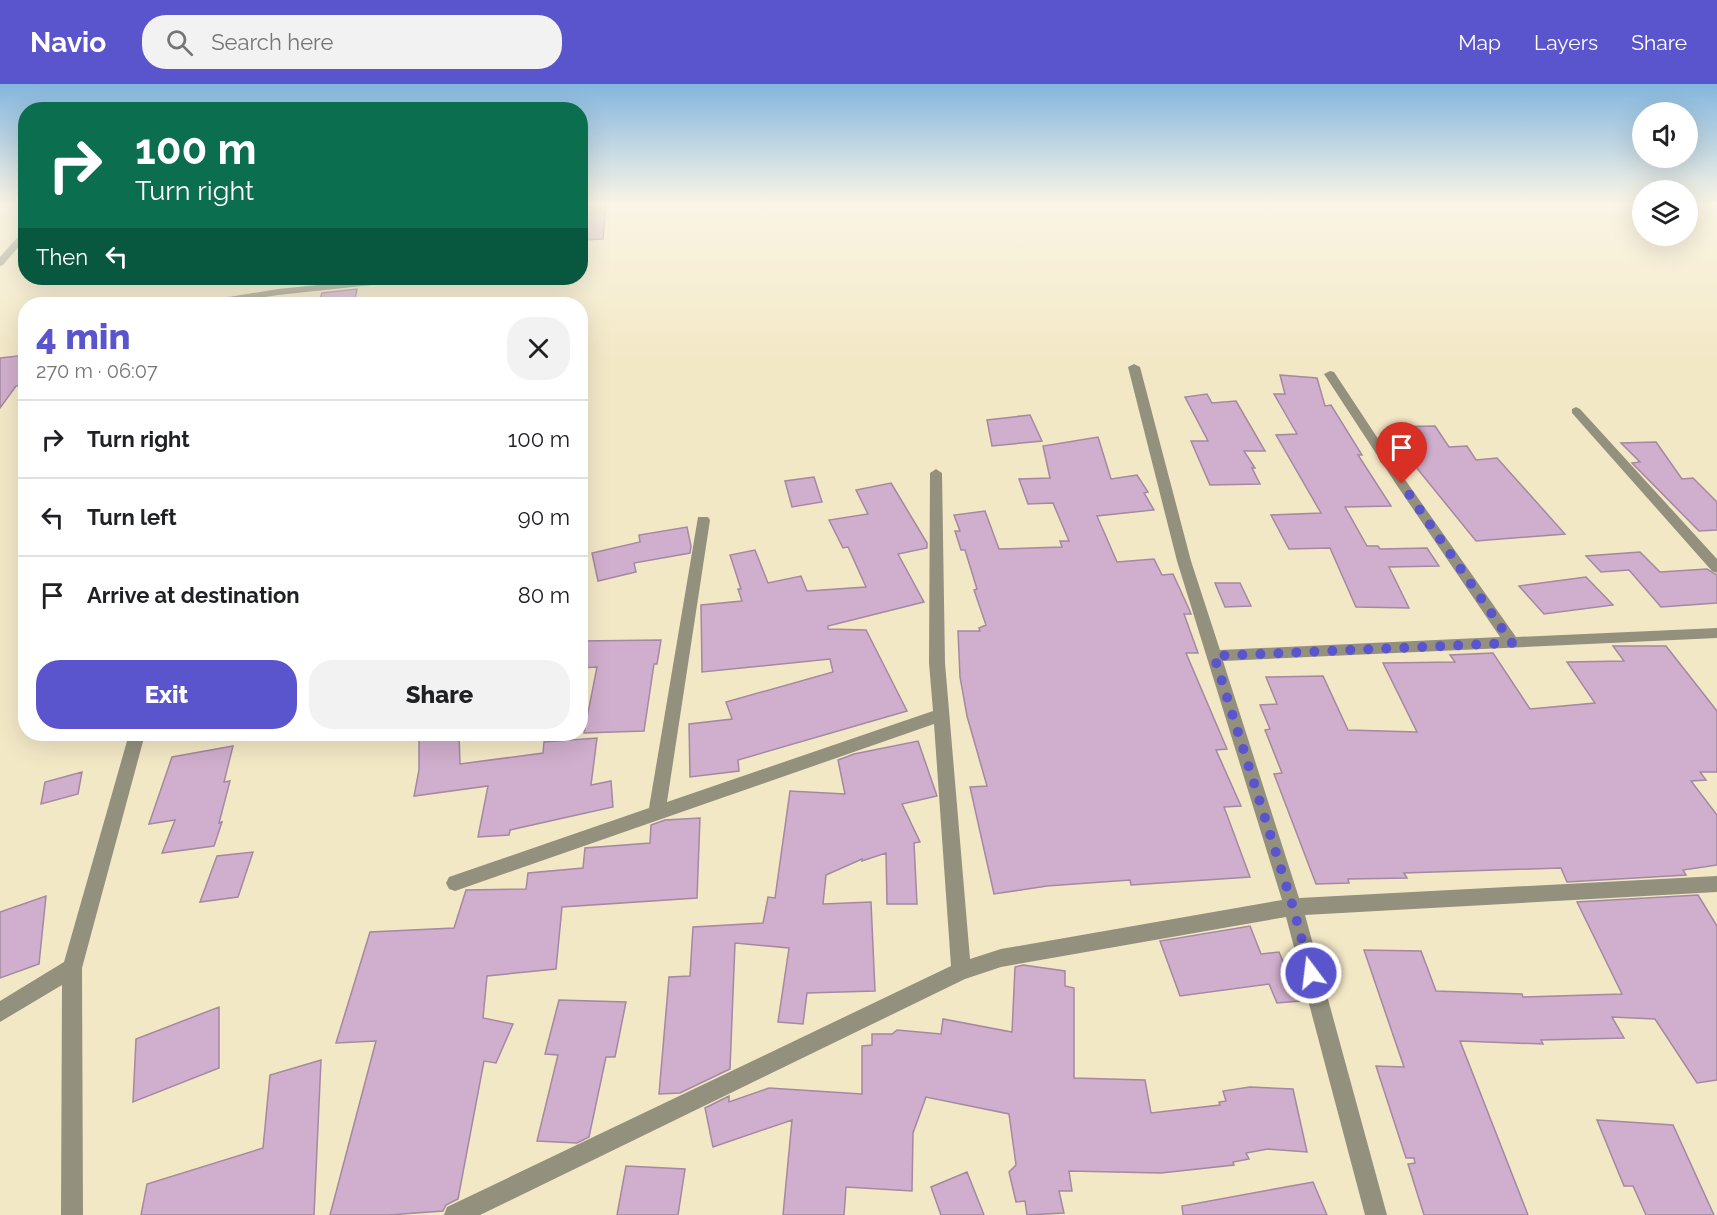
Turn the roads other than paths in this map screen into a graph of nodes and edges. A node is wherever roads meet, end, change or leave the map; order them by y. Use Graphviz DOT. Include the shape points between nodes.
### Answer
graph roads {
  1 [pos="290,285"];
  2 [pos="307,285"];
  3 [pos="339,285"];
  4 [pos="309,288"];
  5 [pos="278,292"];
  6 [pos="247,297"];
  7 [pos="1134,367"];
  8 [pos="1330,374"];
  9 [pos="1576,411"];
  10 [pos="936,473"];
  11 [pos="703,520"];
  12 [pos="1717,568"];
  13 [pos="1717,633"];
  14 [pos="1512,643"];
  15 [pos="1214,656"];
  16 [pos="941,715"];
  17 [pos="135,741"];
  18 [pos="657,813"];
  19 [pos="455,883"];
  20 [pos="1717,884"];
  21 [pos="1293,907"];
  22 [pos="72,968"];
  23 [pos="961,971"];
  24 [pos="0,1012"];
  25 [pos="72,1215"];
  26 [pos="455,1215"];
  27 [pos="1376,1215"];
  1 -- 5 [label="street"];
  2 -- 4 [label="street"];
  3 -- 4 [label="street"];
  4 -- 5 [label="street"];
  5 -- 6 [label="street"];
  7 -- 15 [label="street" via="1184,561"];
  8 -- 14 [label="street"];
  9 -- 12 [label="street"];
  10 -- 16 [label="street"];
  11 -- 18 [label="street"];
  13 -- 14 [label="street"];
  14 -- 15 [label="street"];
  15 -- 21 [label="street"];
  16 -- 18 [label="street"];
  16 -- 23 [label="street"];
  17 -- 22 [label="street"];
  18 -- 19 [label="street"];
  20 -- 21 [label="street"];
  21 -- 23 [label="street" via="1001,958"];
  21 -- 27 [label="street"];
  22 -- 24 [label="street"];
  22 -- 25 [label="street"];
  23 -- 26 [label="street"];
}
